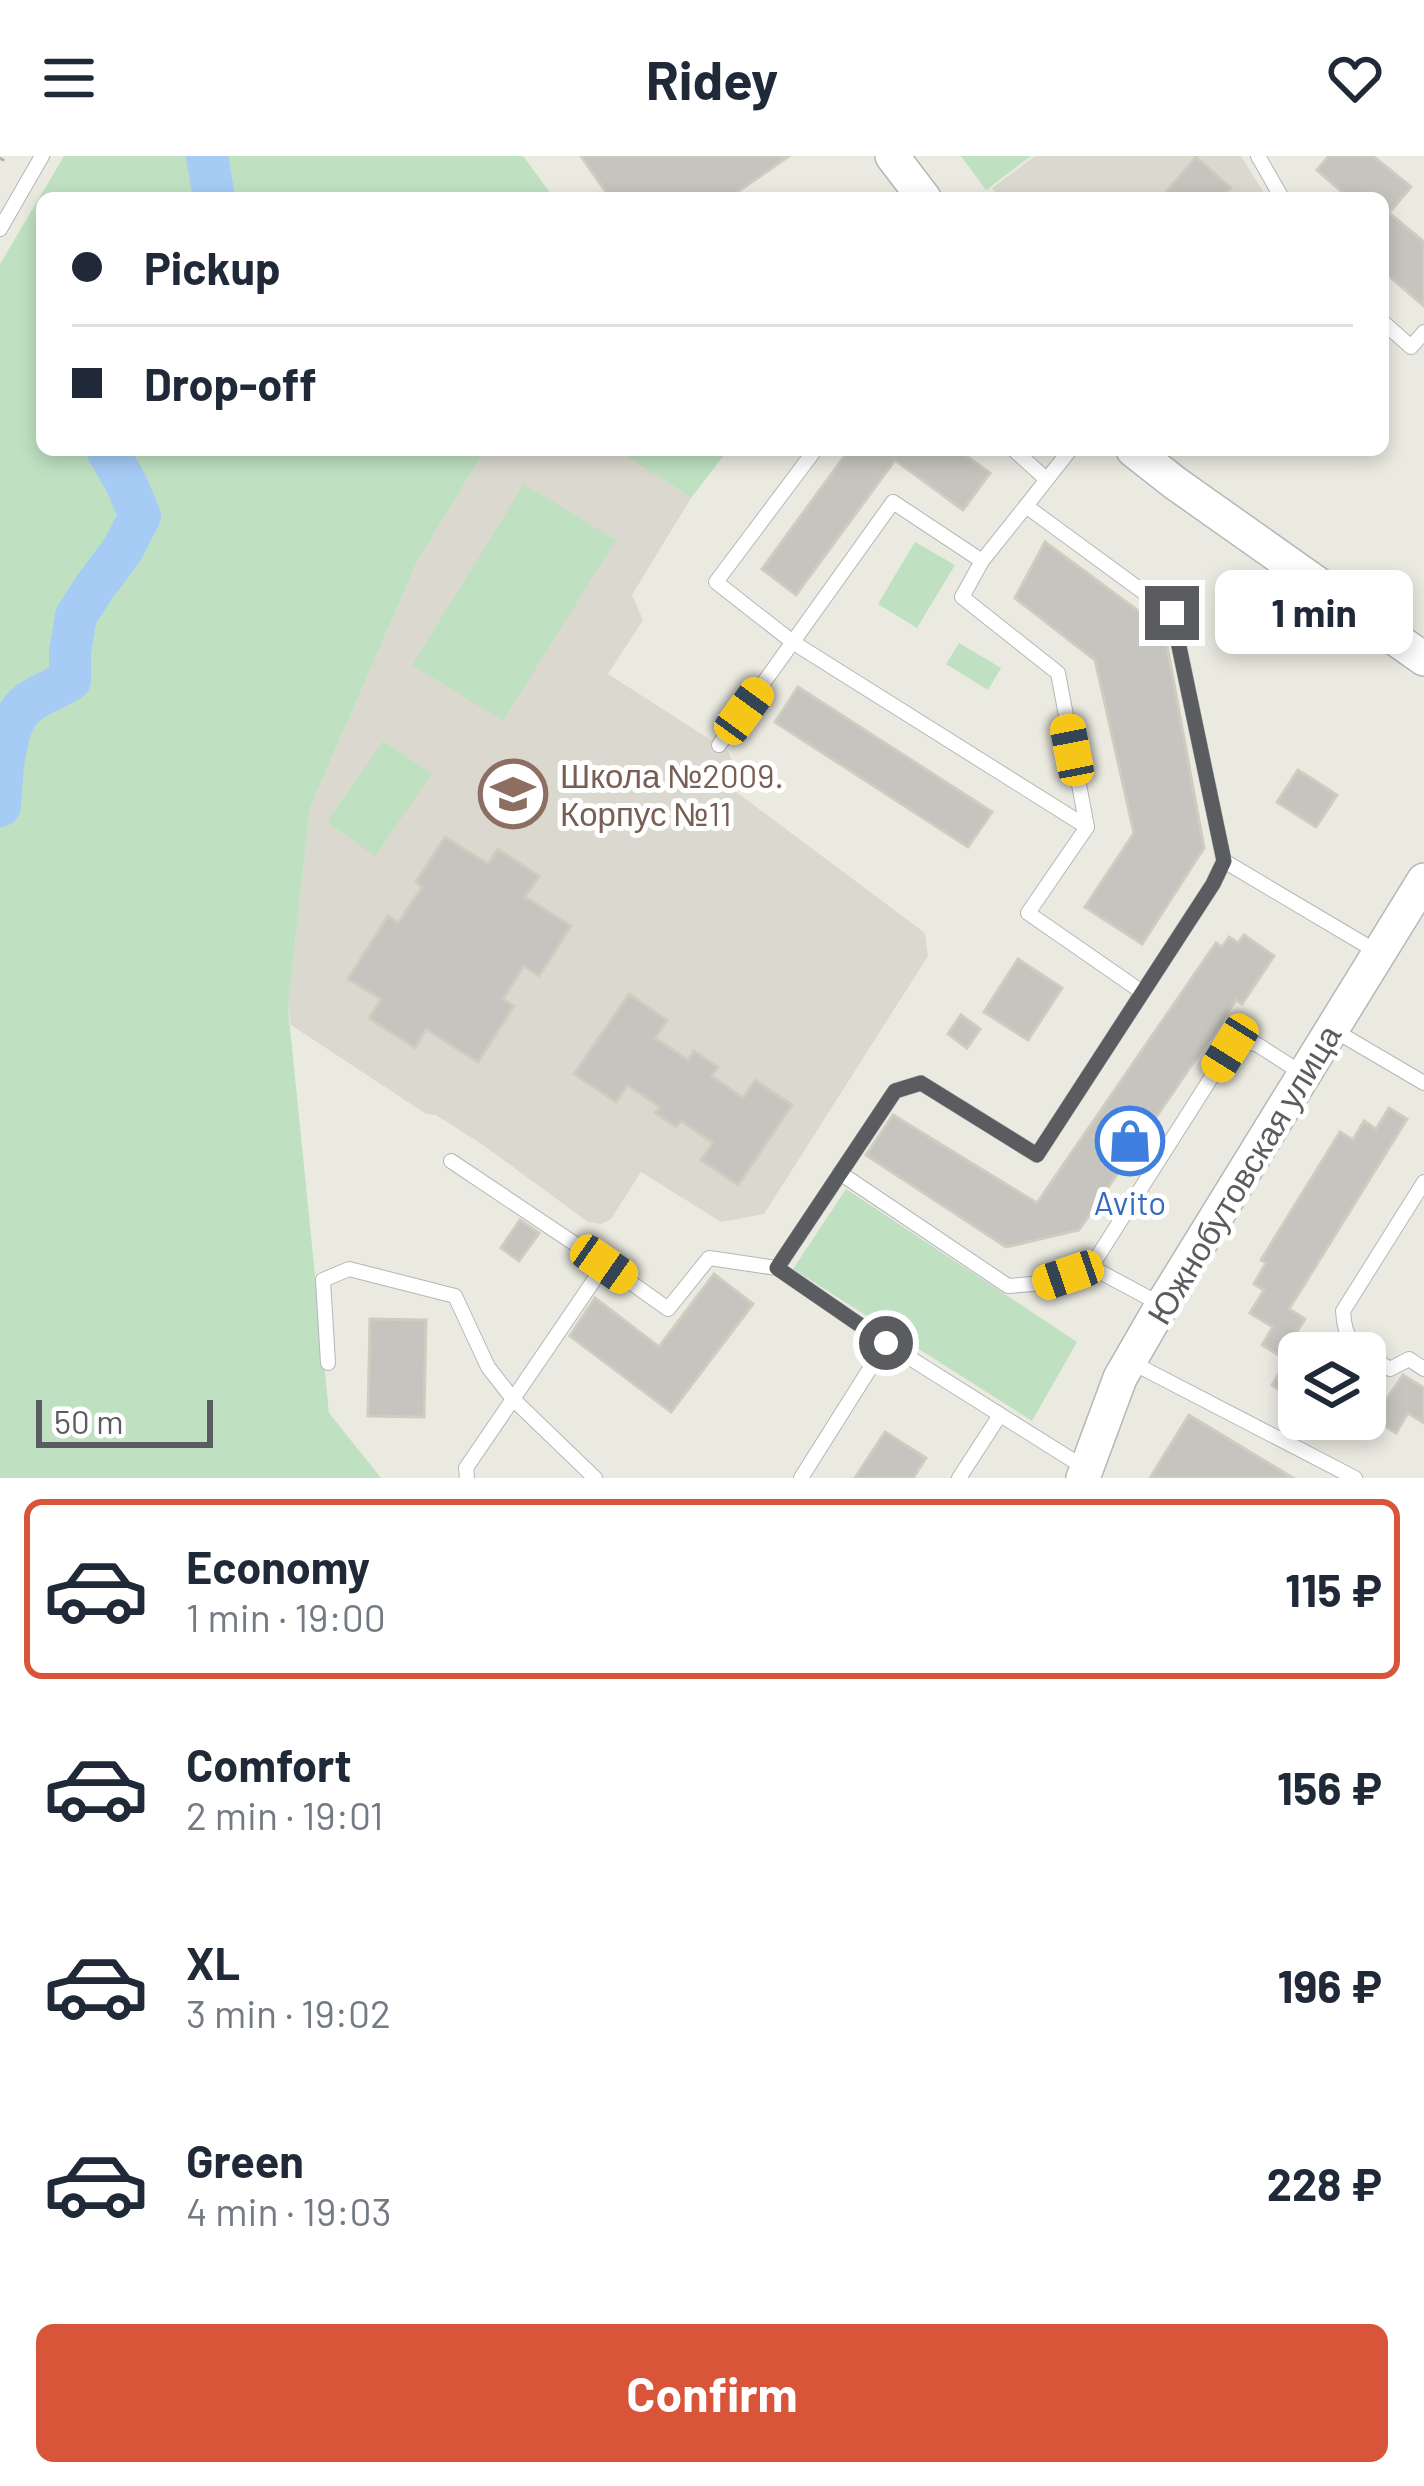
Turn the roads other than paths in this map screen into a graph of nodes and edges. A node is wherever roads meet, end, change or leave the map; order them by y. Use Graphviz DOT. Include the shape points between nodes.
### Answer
graph roads {
  1 [pos="42,156"];
  2 [pos="892,156"];
  3 [pos="1258,156"];
  4 [pos="919,192"];
  5 [pos="1279,192"];
  6 [pos="0,229"];
  7 [pos="1389,327"];
  8 [pos="1424,332"];
  9 [pos="810,456"];
  10 [pos="1021,456"];
  11 [pos="1065,456"];
  12 [pos="1140,456"];
  13 [pos="1046,479"];
  14 [pos="1026,506"];
  15 [pos="982,561"];
  16 [pos="794,644"];
  17 [pos="1424,659"];
  18 [pos="719,746"];
  19 [pos="1087,826"];
  20 [pos="1224,861"];
  21 [pos="1424,880"];
  22 [pos="1379,953"];
  23 [pos="1142,992"];
  24 [pos="1332,1028"];
  25 [pos="1304,1074"];
  26 [pos="1424,1083"];
  27 [pos="451,1161"];
  28 [pos="840,1173"];
  29 [pos="1424,1182"];
  30 [pos="604,1264"];
  31 [pos="1091,1267"];
  32 [pos="777,1268"];
  33 [pos="1162,1305"];
  34 [pos="886,1343"];
  35 [pos="1130,1361"];
  36 [pos="328,1363"];
  37 [pos="1424,1370"];
  38 [pos="513,1399"];
  39 [pos="1000,1414"];
  40 [pos="1084,1473"];
  41 [pos="467,1478"];
  42 [pos="595,1478"];
  43 [pos="801,1478"];
  44 [pos="959,1478"];
  45 [pos="1355,1478"];
  1 -- 6 [label="lane"];
  2 -- 4 [label="street"];
  3 -- 5 [label="lane"];
  7 -- 8 [label="lane" via="1411,347"];
  9 -- 16 [label="lane" via="716,582"];
  10 -- 13 [label="lane"];
  11 -- 13 [label="lane"];
  12 -- 17 [label="street"];
  13 -- 14 [label="lane"];
  14 -- 15 [label="lane"];
  14 -- 20 [label="lane" via="1172,613"];
  15 -- 16 [label="lane" via="893,502"];
  15 -- 19 [label="lane" via="962,597 1058,673"];
  16 -- 18 [label="lane"];
  16 -- 19 [label="lane"];
  19 -- 23 [label="lane" via="1028,913"];
  20 -- 22 [label="lane"];
  20 -- 23 [label="lane"];
  21 -- 22 [label="street, Южнобутовская улица"];
  22 -- 24 [label="street, Южнобутовская улица"];
  23 -- 28 [label="lane" via="1037,1155 921,1083 895,1091"];
  24 -- 25 [label="street, Южнобутовская улица"];
  24 -- 26 [label="lane"];
  25 -- 31 [label="lane" via="1242,1040 1230,1048"];
  25 -- 33 [label="street, Южнобутовская улица"];
  27 -- 30 [label="lane"];
  28 -- 31 [label="lane" via="1008,1286"];
  28 -- 32 [label="lane"];
  29 -- 37 [label="lane" via="1343,1311 1354,1346 1390,1369 1409,1359"];
  30 -- 32 [label="lane" via="668,1309 709,1258"];
  30 -- 38 [label="lane"];
  31 -- 33 [label="lane"];
  32 -- 34 [label="lane"];
  33 -- 35 [label="street, Южнобутовская улица"];
  34 -- 39 [label="lane"];
  34 -- 43 [label="lane"];
  35 -- 40 [label="street, Южнобутовская улица"];
  35 -- 45 [label="lane"];
  36 -- 38 [label="lane" via="323,1280 349,1269 455,1297"];
  38 -- 41 [label="lane"];
  38 -- 42 [label="lane"];
  39 -- 40 [label="lane"];
  39 -- 44 [label="lane"];
}
